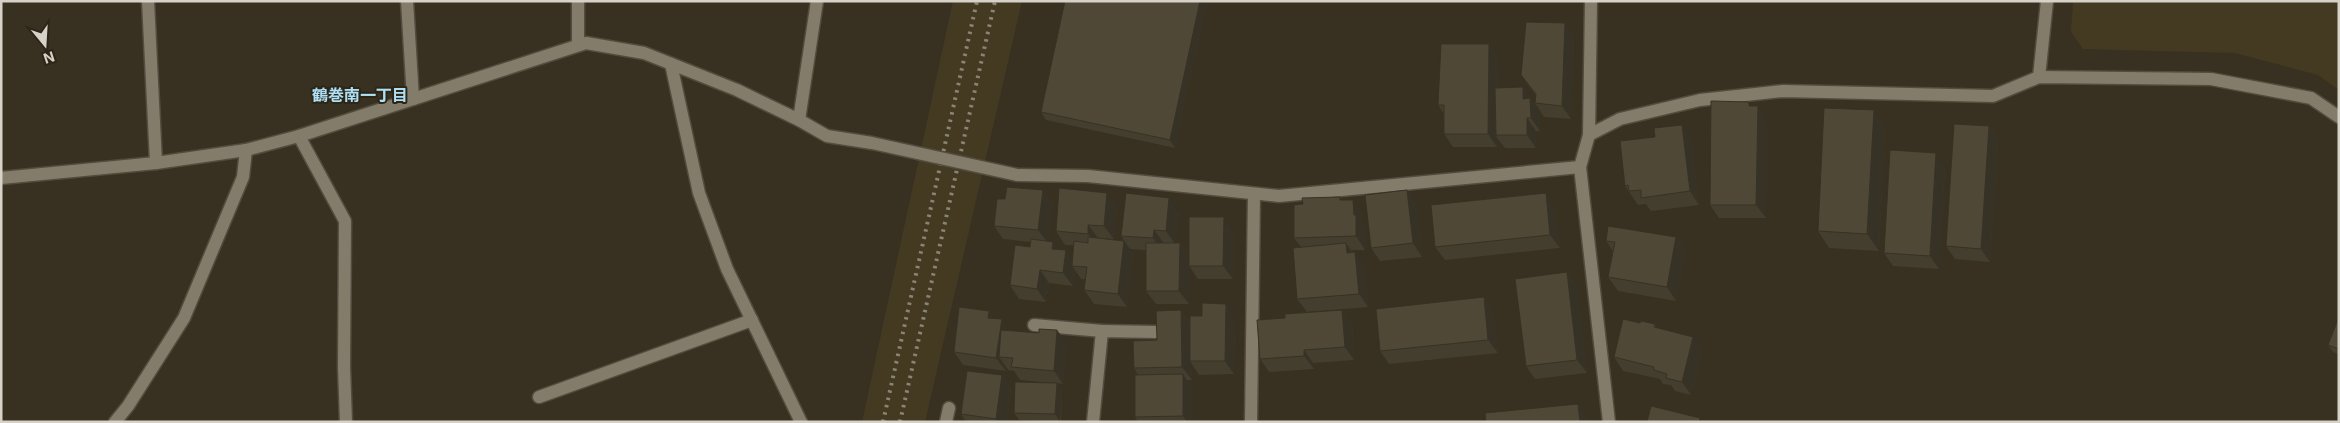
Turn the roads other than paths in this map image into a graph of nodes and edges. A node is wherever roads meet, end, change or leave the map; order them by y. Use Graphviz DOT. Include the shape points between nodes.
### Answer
graph roads {
  1 [pos="148,1"];
  2 [pos="407,1"];
  3 [pos="578,1"];
  4 [pos="816,1"];
  5 [pos="1591,1"];
  6 [pos="2047,1"];
  7 [pos="578,45"];
  8 [pos="671,64"];
  9 [pos="2039,77"];
  10 [pos="413,99"];
  11 [pos="2339,118"];
  12 [pos="799,120"];
  13 [pos="1589,135"];
  14 [pos="299,136"];
  15 [pos="246,150"];
  16 [pos="156,163"];
  17 [pos="1580,167"];
  18 [pos="1,178"];
  19 [pos="1254,194"];
  20 [pos="752,320"];
  21 [pos="1034,325"];
  22 [pos="1102,331"];
  23 [pos="1156,332"];
  24 [pos="539,397"];
  25 [pos="949,408"];
  26 [pos="115,422"];
  27 [pos="346,422"];
  28 [pos="801,422"];
  29 [pos="946,422"];
  30 [pos="1093,422"];
  31 [pos="1251,422"];
  32 [pos="1609,422"];
  1 -- 16 [label="street"];
  2 -- 10 [label="street"];
  3 -- 7 [label="street"];
  4 -- 12 [label="street"];
  5 -- 13 [label="street"];
  6 -- 9 [label="street"];
  7 -- 8 [label="street" via="586,42 644,53"];
  7 -- 10 [label="street"];
  8 -- 12 [label="street" via="737,90"];
  8 -- 20 [label="street" via="699,193 727,270"];
  9 -- 11 [label="street" via="2211,79 2311,98"];
  9 -- 13 [label="street" via="1993,96 1783,90 1700,100 1620,119"];
  10 -- 14 [label="street"];
  12 -- 19 [label="street, bridge" via="827,136 872,142 1017,175 1088,176"];
  13 -- 17 [label="street"];
  14 -- 15 [label="street"];
  14 -- 27 [label="street" via="345,221"];
  15 -- 16 [label="street"];
  15 -- 26 [label="street" via="243,177 184,318"];
  16 -- 18 [label="street"];
  17 -- 19 [label="street" via="1279,196"];
  17 -- 32 [label="street"];
  19 -- 31 [label="street"];
  20 -- 24 [label="street"];
  20 -- 28 [label="street"];
  21 -- 22 [label="street"];
  22 -- 23 [label="street"];
  22 -- 30 [label="street"];
  25 -- 29 [label="street"];
}
